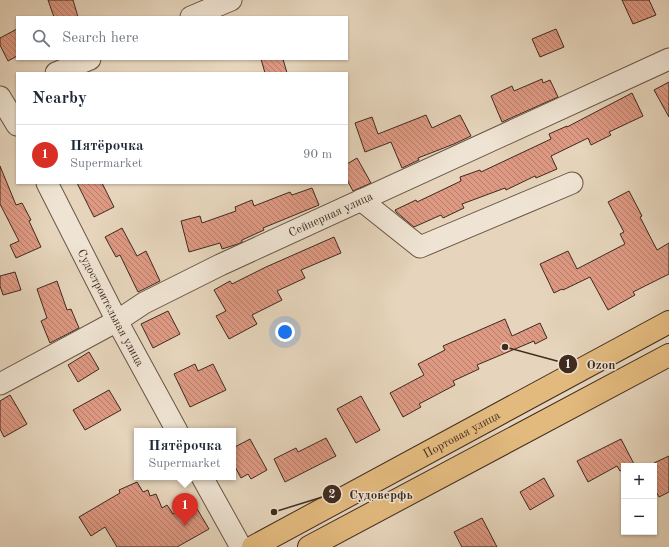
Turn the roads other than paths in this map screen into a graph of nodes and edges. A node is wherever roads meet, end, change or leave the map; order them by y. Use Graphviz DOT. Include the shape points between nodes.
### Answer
graph roads {
  1 [pos="231,0"];
  2 [pos="193,16"];
  3 [pos="669,59"];
  4 [pos="88,60"];
  5 [pos="58,72"];
  6 [pos="16,90"];
  7 [pos="0,97"];
  8 [pos="16,123"];
  9 [pos="572,183"];
  10 [pos="48,184"];
  11 [pos="361,200"];
  12 [pos="117,321"];
  13 [pos="669,322"];
  14 [pos="669,355"];
  15 [pos="0,384"];
  16 [pos="175,428"];
  17 [pos="204,480"];
  18 [pos="241,547"];
  19 [pos="254,547"];
  20 [pos="309,547"];
  1 -- 2 [label="street"];
  3 -- 11 [label="street, Сейнерная улица"];
  4 -- 5 [label="street"];
  6 -- 7 [label="street"];
  7 -- 8 [label="street"];
  9 -- 11 [label="street" via="420,247"];
  10 -- 12 [label="street, Судостроительная улица"];
  11 -- 12 [label="street, Сейнерная улица" via="220,265 144,303"];
  12 -- 15 [label="street, Сейнерная улица"];
  12 -- 16 [label="street, Судостроительная улица"];
  13 -- 19 [label="main road, Портовая улица"];
  14 -- 20 [label="main road"];
  17 -- 18 [label="street"];
}
